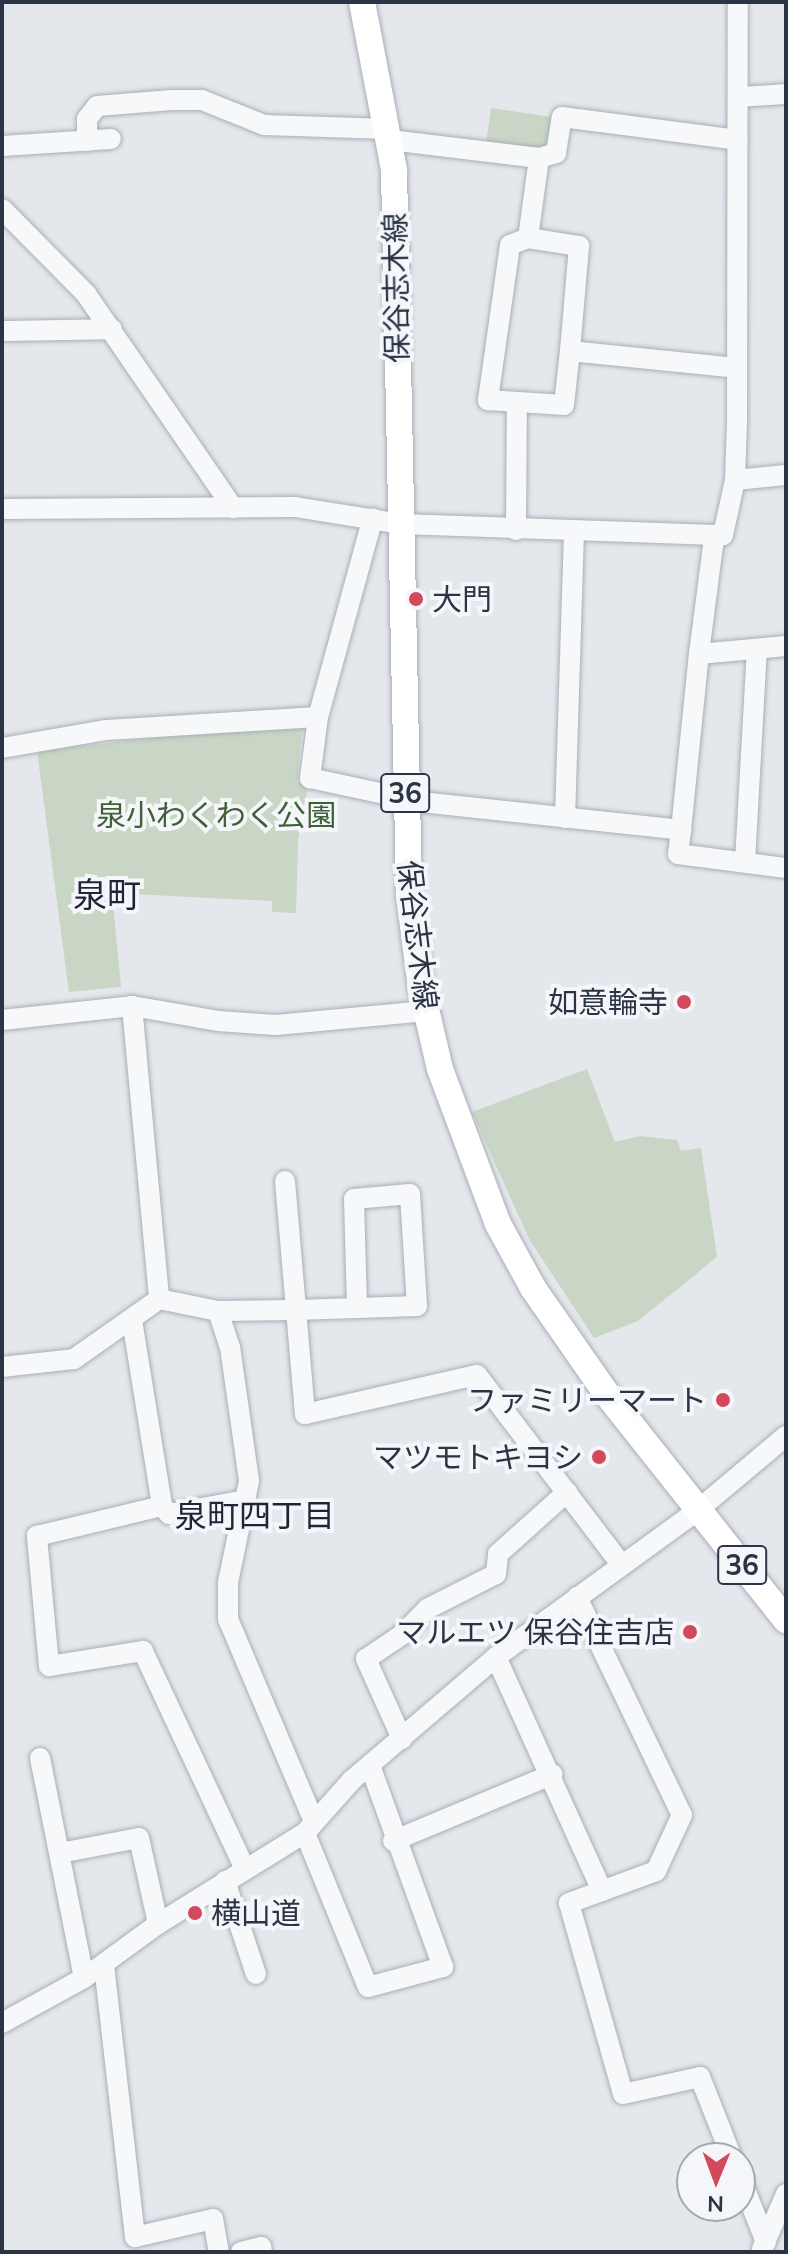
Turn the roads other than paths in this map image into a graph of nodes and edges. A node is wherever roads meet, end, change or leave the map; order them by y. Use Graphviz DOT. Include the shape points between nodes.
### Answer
graph roads {
  1 [pos="362,2"];
  2 [pos="738,2"];
  3 [pos="786,94"];
  4 [pos="740,97"];
  5 [pos="390,134"];
  6 [pos="111,139"];
  7 [pos="738,140"];
  8 [pos="87,141"];
  9 [pos="2,146"];
  10 [pos="539,158"];
  11 [pos="2,209"];
  12 [pos="528,238"];
  13 [pos="112,329"];
  14 [pos="2,331"];
  15 [pos="570,351"];
  16 [pos="736,368"];
  17 [pos="517,402"];
  18 [pos="786,475"];
  19 [pos="735,480"];
  20 [pos="233,508"];
  21 [pos="2,509"];
  22 [pos="373,518"];
  23 [pos="401,524"];
  24 [pos="516,530"];
  25 [pos="574,533"];
  26 [pos="714,538"];
  27 [pos="786,646"];
  28 [pos="757,650"];
  29 [pos="699,654"];
  30 [pos="318,717"];
  31 [pos="2,748"];
  32 [pos="405,797"];
  33 [pos="565,818"];
  34 [pos="681,830"];
  35 [pos="745,862"];
  36 [pos="786,868"];
  37 [pos="132,1006"];
  38 [pos="426,1011"];
  39 [pos="2,1020"];
  40 [pos="285,1181"];
  41 [pos="159,1299"];
  42 [pos="357,1308"];
  43 [pos="295,1310"];
  44 [pos="218,1311"];
  45 [pos="132,1320"];
  46 [pos="2,1367"];
  47 [pos="786,1436"];
  48 [pos="567,1492"];
  49 [pos="246,1500"];
  50 [pos="162,1506"];
  51 [pos="698,1510"];
  52 [pos="622,1565"];
  53 [pos="577,1597"];
  54 [pos="786,1620"];
  55 [pos="496,1657"];
  56 [pos="402,1739"];
  57 [pos="40,1758"];
  58 [pos="370,1765"];
  59 [pos="553,1774"];
  60 [pos="309,1827"];
  61 [pos="393,1841"];
  62 [pos="60,1853"];
  63 [pos="245,1869"];
  64 [pos="225,1881"];
  65 [pos="602,1891"];
  66 [pos="158,1924"];
  67 [pos="104,1965"];
  68 [pos="256,1974"];
  69 [pos="84,1978"];
  70 [pos="2,2023"];
  71 [pos="726,2142"];
  72 [pos="786,2194"];
  73 [pos="755,2222"];
  74 [pos="763,2247"];
  75 [pos="219,2252"];
  76 [pos="241,2252"];
  77 [pos="262,2252"];
  1 -- 5 [label="main road, 保谷志木線 / 36"];
  2 -- 4 [label="street"];
  3 -- 4 [label="street"];
  4 -- 7 [label="street"];
  5 -- 8 [label="street" via="264,125 202,100 172,100 97,106 87,119"];
  5 -- 10 [label="street"];
  5 -- 23 [label="main road, 保谷志木線 / 36"];
  6 -- 8 [label="street"];
  7 -- 10 [label="street" via="562,117 556,153"];
  7 -- 16 [label="street"];
  8 -- 9 [label="street"];
  10 -- 12 [label="street"];
  11 -- 13 [label="street" via="86,294"];
  12 -- 15 [label="street" via="579,246"];
  12 -- 17 [label="street" via="510,245 488,400"];
  13 -- 14 [label="street"];
  13 -- 20 [label="street"];
  15 -- 16 [label="street"];
  15 -- 17 [label="street" via="564,405"];
  16 -- 19 [label="street"];
  17 -- 24 [label="street"];
  18 -- 19 [label="street"];
  19 -- 26 [label="street" via="723,535"];
  20 -- 21 [label="street"];
  20 -- 22 [label="street" via="295,507"];
  22 -- 23 [label="street"];
  22 -- 30 [label="street"];
  23 -- 24 [label="street"];
  23 -- 32 [label="main road, 保谷志木線 / 36"];
  24 -- 25 [label="street"];
  25 -- 26 [label="street"];
  25 -- 33 [label="street"];
  26 -- 29 [label="street"];
  27 -- 28 [label="street"];
  28 -- 29 [label="street"];
  28 -- 35 [label="street"];
  29 -- 34 [label="street"];
  30 -- 31 [label="street" via="106,730"];
  30 -- 32 [label="street" via="310,778"];
  32 -- 33 [label="street"];
  32 -- 38 [label="main road, 保谷志木線 / 36" via="409,895"];
  33 -- 34 [label="street"];
  34 -- 35 [label="street" via="678,854"];
  35 -- 36 [label="street"];
  37 -- 38 [label="street" via="276,1025"];
  37 -- 39 [label="street"];
  37 -- 41 [label="street"];
  38 -- 51 [label="main road, 保谷志木線 / 36" via="458,1126 514,1256 568,1343"];
  40 -- 43 [label="street"];
  41 -- 44 [label="street"];
  41 -- 45 [label="street"];
  42 -- 42 [label="street" via="417,1306 410,1194 354,1199"];
  42 -- 43 [label="street"];
  43 -- 44 [label="street"];
  43 -- 48 [label="street" via="305,1414 477,1375"];
  44 -- 49 [label="street" via="240,1413 249,1481"];
  45 -- 46 [label="street" via="74,1359"];
  45 -- 50 [label="street"];
  47 -- 51 [label="street"];
  48 -- 52 [label="street"];
  48 -- 56 [label="street" via="498,1554 496,1574 427,1609 403,1634 366,1659"];
  49 -- 50 [label="street" via="169,1514"];
  49 -- 60 [label="street" via="228,1582 228,1619"];
  50 -- 63 [label="street" via="37,1536 49,1666 143,1651"];
  51 -- 52 [label="street"];
  51 -- 54 [label="main road, 保谷志木線 / 36"];
  52 -- 53 [label="street"];
  53 -- 55 [label="street"];
  53 -- 65 [label="street" via="682,1815 656,1871"];
  55 -- 56 [label="street"];
  55 -- 59 [label="street"];
  56 -- 58 [label="street"];
  57 -- 62 [label="street"];
  58 -- 60 [label="street"];
  58 -- 61 [label="street"];
  59 -- 61 [label="street"];
  59 -- 65 [label="street"];
  60 -- 61 [label="street" via="368,1987 443,1967"];
  60 -- 63 [label="street"];
  62 -- 66 [label="street" via="139,1838"];
  62 -- 69 [label="street"];
  63 -- 64 [label="street"];
  64 -- 66 [label="street"];
  64 -- 68 [label="street"];
  65 -- 71 [label="street" via="569,1903 623,2094 700,2077"];
  66 -- 67 [label="street"];
  67 -- 69 [label="street"];
  67 -- 75 [label="street" via="135,2237 213,2219"];
  69 -- 70 [label="street"];
  72 -- 74 [label="street"];
  73 -- 74 [label="street"];
  76 -- 77 [label="street" via="261,2247"];
}
